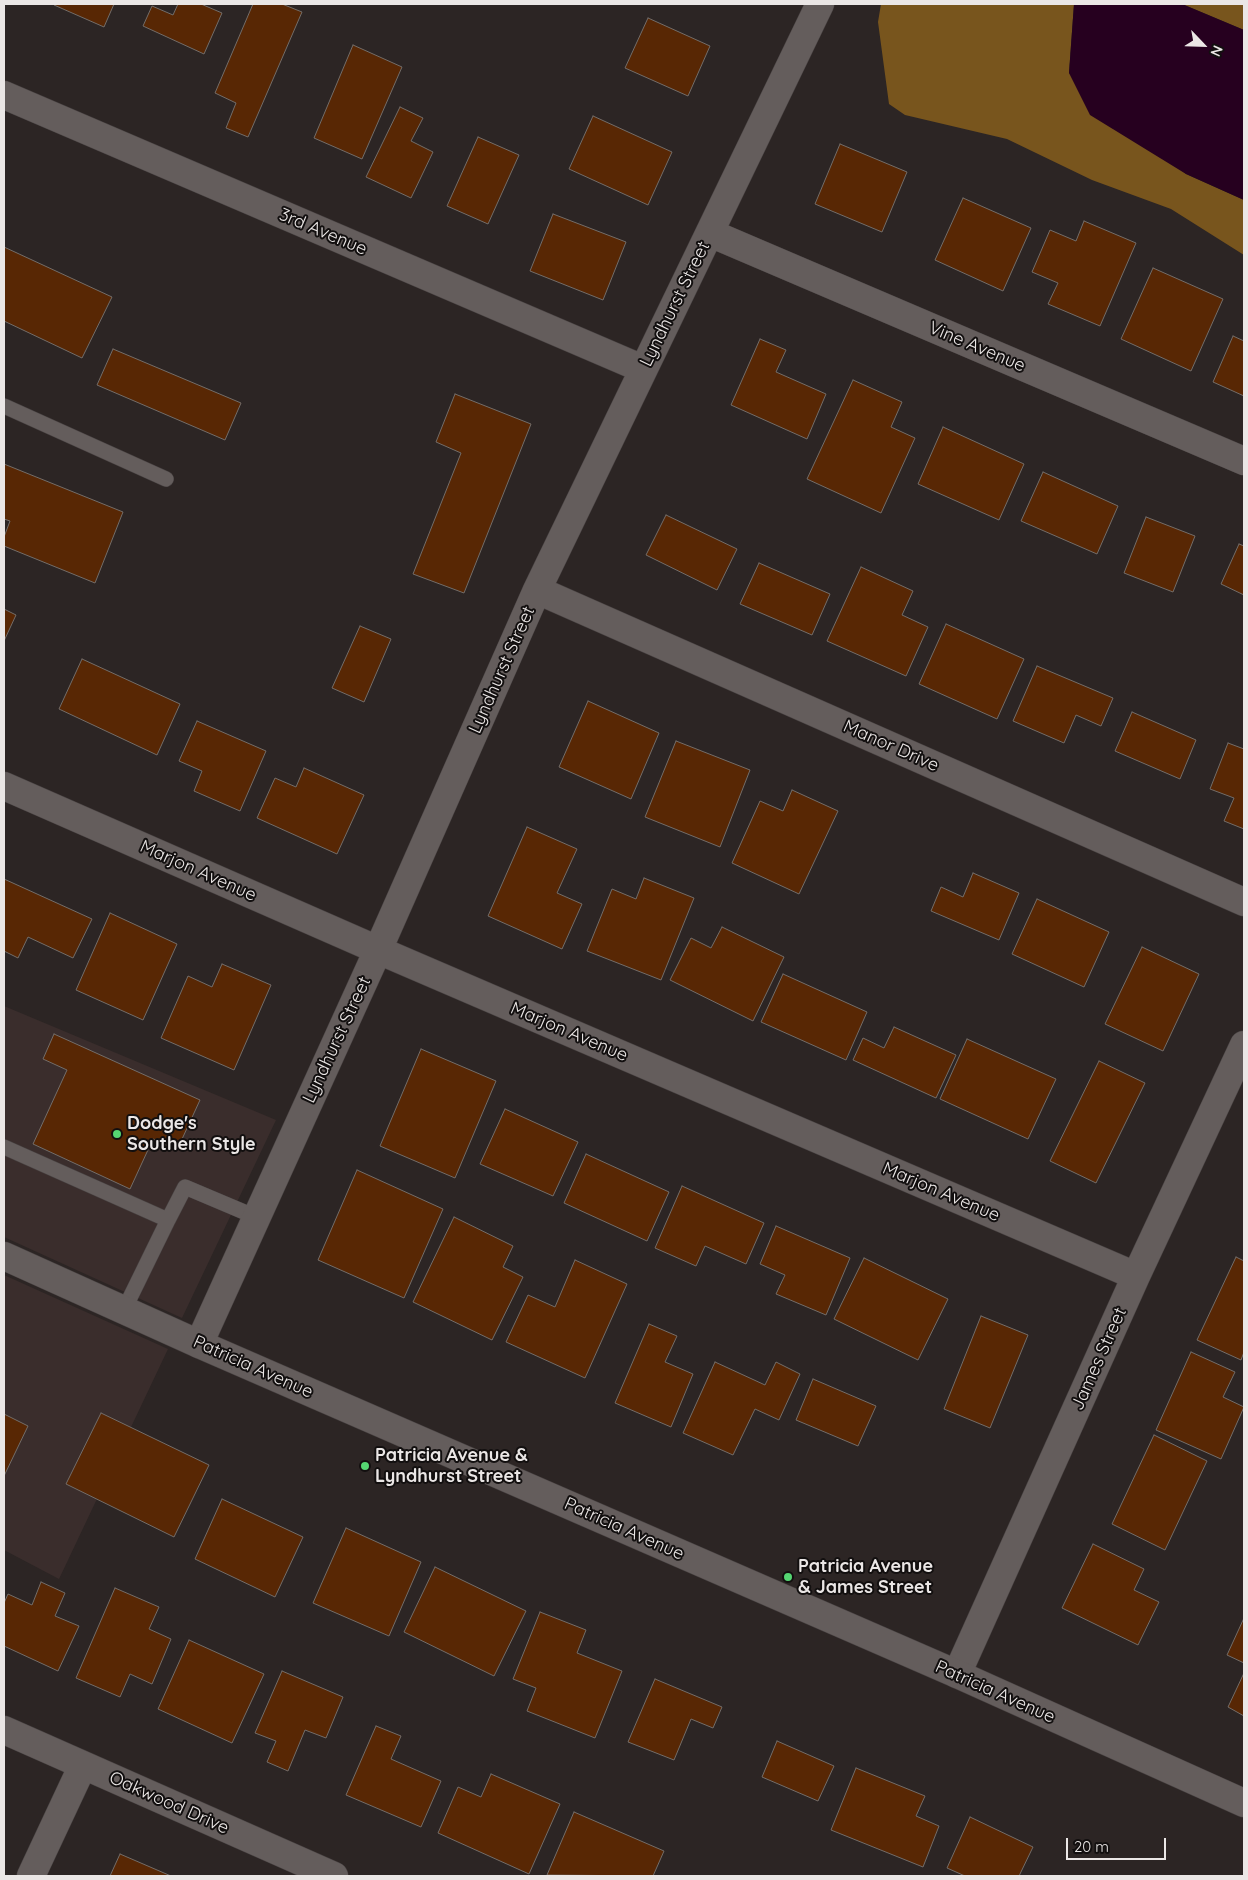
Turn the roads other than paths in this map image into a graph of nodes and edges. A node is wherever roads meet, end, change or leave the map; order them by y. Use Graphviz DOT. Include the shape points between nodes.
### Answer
graph roads {
  1 [pos="820,4"];
  2 [pos="4,94"];
  3 [pos="710,233"];
  4 [pos="643,369"];
  5 [pos="4,406"];
  6 [pos="1244,461"];
  7 [pos="166,478"];
  8 [pos="537,590"];
  9 [pos="4,786"];
  10 [pos="1244,902"];
  11 [pos="378,950"];
  12 [pos="1244,1045"];
  13 [pos="4,1147"];
  14 [pos="256,1217"];
  15 [pos="168,1220"];
  16 [pos="4,1256"];
  17 [pos="1136,1276"];
  18 [pos="124,1310"];
  19 [pos="198,1344"];
  20 [pos="956,1674"];
  21 [pos="4,1730"];
  22 [pos="83,1765"];
  23 [pos="1244,1803"];
  24 [pos="31,1876"];
  25 [pos="334,1876"];
  1 -- 3 [label="street, Lyndhurst Street"];
  2 -- 4 [label="street, 3rd Avenue"];
  3 -- 4 [label="street, Lyndhurst Street"];
  3 -- 6 [label="street, Vine Avenue"];
  4 -- 8 [label="street, Lyndhurst Street"];
  5 -- 7 [label="lane"];
  8 -- 10 [label="street, Manor Drive"];
  8 -- 11 [label="street, Lyndhurst Street"];
  9 -- 11 [label="street, Marjon Avenue"];
  11 -- 14 [label="street, Lyndhurst Street"];
  11 -- 17 [label="street, Marjon Avenue"];
  12 -- 17 [label="street, James Street"];
  13 -- 15 [label="lane"];
  14 -- 15 [label="lane" via="185,1187"];
  14 -- 19 [label="street, Lyndhurst Street"];
  15 -- 18 [label="lane"];
  16 -- 18 [label="street, Patricia Avenue"];
  17 -- 20 [label="street, James Street"];
  18 -- 19 [label="street, Patricia Avenue"];
  19 -- 20 [label="street, Patricia Avenue"];
  20 -- 23 [label="street, Patricia Avenue"];
  21 -- 22 [label="street, Oakwood Drive"];
  22 -- 24 [label="street"];
  22 -- 25 [label="street, Oakwood Drive"];
}
